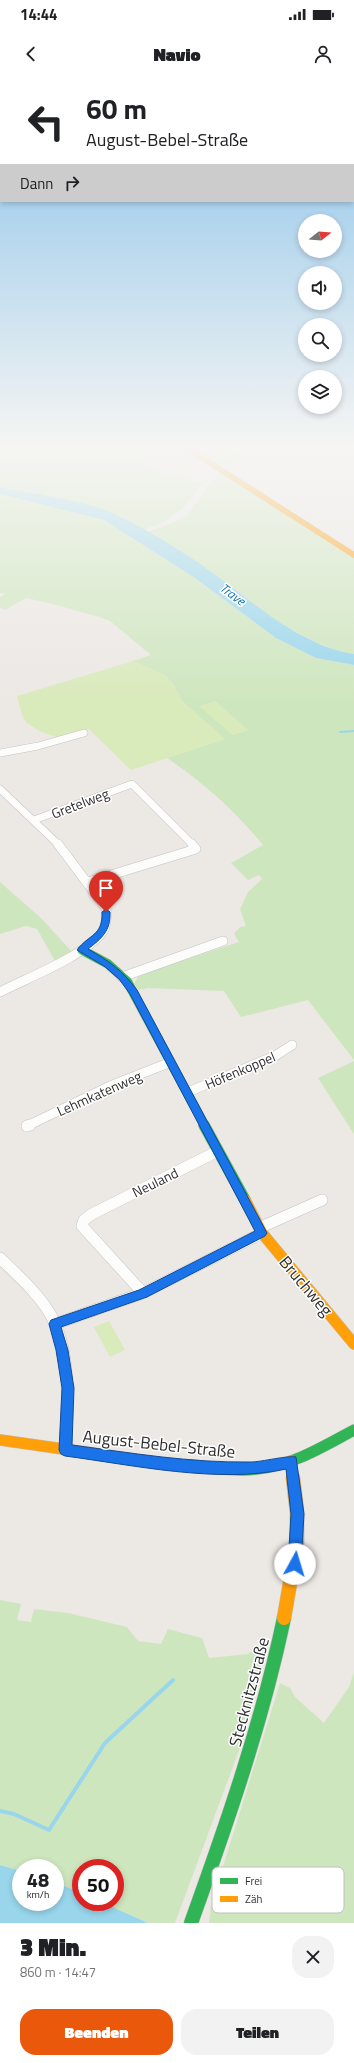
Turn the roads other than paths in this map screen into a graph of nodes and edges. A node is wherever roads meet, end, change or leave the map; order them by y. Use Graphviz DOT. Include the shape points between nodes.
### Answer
graph roads {
  1 [pos="317,531"];
  2 [pos="354,555"];
  3 [pos="84,733"];
  4 [pos="0,753"];
  5 [pos="0,790"];
  6 [pos="34,820"];
  7 [pos="88,882"];
  8 [pos="223,941"];
  9 [pos="82,950"];
  10 [pos="122,977"];
  11 [pos="0,992"];
  12 [pos="292,1045"];
  13 [pos="171,1062"];
  14 [pos="188,1092"];
  15 [pos="27,1126"];
  16 [pos="218,1151"];
  17 [pos="322,1200"];
  18 [pos="261,1231"];
  19 [pos="0,1258"];
  20 [pos="143,1293"];
  21 [pos="55,1324"];
  22 [pos="354,1344"];
  23 [pos="354,1430"];
  24 [pos="0,1440"];
  25 [pos="65,1450"];
  26 [pos="291,1462"];
  27 [pos="191,1923"];
  1 -- 2 [label="main road"];
  3 -- 4 [label="street"];
  5 -- 6 [label="street"];
  6 -- 7 [label="street" via="63,849"];
  6 -- 7 [label="street, Gretelweg" via="132,784 196,849"];
  7 -- 9 [label="street" via="106,908 107,920 101,934"];
  8 -- 10 [label="street"];
  9 -- 10 [label="main road, Bruchweg" via="108,964"];
  9 -- 11 [label="street"];
  10 -- 13 [label="main road, Bruchweg" via="134,992"];
  12 -- 14 [label="street, Höfenkoppel" via="275,1056"];
  13 -- 14 [label="main road, Bruchweg"];
  13 -- 15 [label="street, Lehmkatenweg" via="110,1086"];
  14 -- 16 [label="main road, Bruchweg"];
  16 -- 18 [label="main road, Bruchweg"];
  16 -- 20 [label="street, Neuland" via="84,1220 82,1226"];
  17 -- 18 [label="street"];
  18 -- 20 [label="street"];
  18 -- 22 [label="main road, Bruchweg"];
  19 -- 21 [label="street" via="39,1298"];
  20 -- 21 [label="street"];
  21 -- 25 [label="street" via="68,1388"];
  23 -- 26 [label="main road, August-Bebel-Straße"];
  24 -- 25 [label="main road, August-Bebel-Straße"];
  25 -- 26 [label="main road, August-Bebel-Straße" via="168,1464 224,1468 265,1468"];
  26 -- 27 [label="main road, Stecknitzstraße" via="297,1514 297,1542 278,1649 242,1780"];
}
